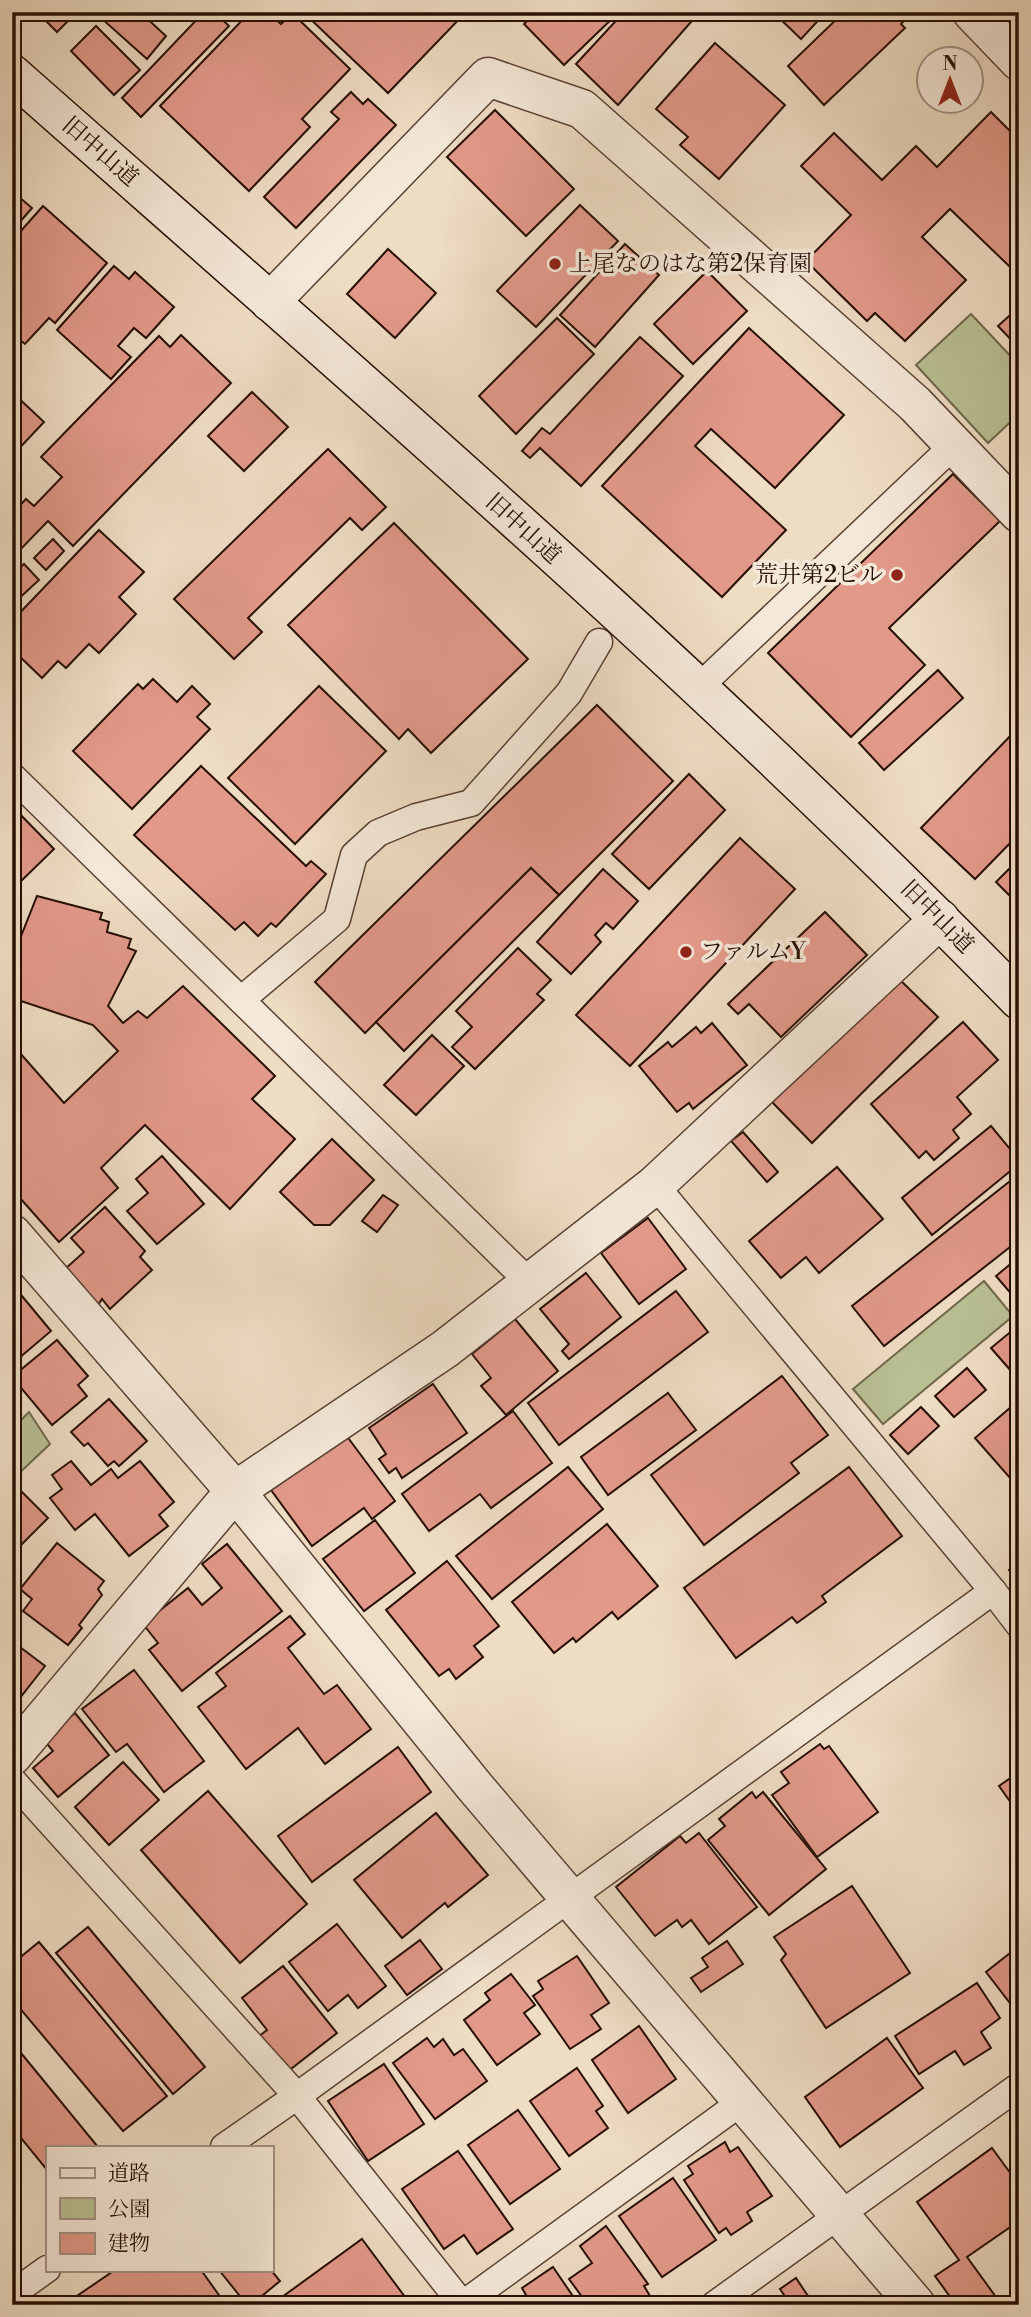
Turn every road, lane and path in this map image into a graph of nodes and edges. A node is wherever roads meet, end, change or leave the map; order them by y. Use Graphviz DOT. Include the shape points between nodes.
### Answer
graph roads {
  1 [pos="972,12"];
  2 [pos="1019,61"];
  3 [pos="12,74"];
  4 [pos="270,302"];
  5 [pos="954,445"];
  6 [pos="1019,513"];
  7 [pos="599,642"];
  8 [pos="698,688"];
  9 [pos="12,776"];
  10 [pos="940,919"];
  11 [pos="241,1000"];
  12 [pos="1019,1000"];
  13 [pos="654,1185"];
  14 [pos="16,1247"];
  15 [pos="530,1283"];
  16 [pos="235,1491"];
  17 [pos="993,1591"];
  18 [pos="1019,1625"];
  19 [pos="12,1756"];
  20 [pos="12,1780"];
  21 [pos="571,1898"];
  22 [pos="1019,2086"];
  23 [pos="297,2096"];
  24 [pos="743,2101"];
  25 [pos="225,2146"];
  26 [pos="839,2216"];
  27 [pos="46,2270"];
  28 [pos="12,2294"];
  29 [pos="463,2304"];
  30 [pos="713,2305"];
  31 [pos="916,2305"];
  1 -- 2 [label="street"];
  3 -- 4 [label="street, 旧中山道"];
  4 -- 5 [label="street" via="488,77 582,109 915,404"];
  4 -- 8 [label="street, 旧中山道"];
  5 -- 6 [label="street"];
  5 -- 8 [label="lane"];
  7 -- 11 [label="lane" via="569,693 471,803 416,817 378,833 354,855 337,919"];
  8 -- 10 [label="street, 旧中山道"];
  9 -- 11 [label="lane"];
  10 -- 12 [label="street, 旧中山道"];
  10 -- 13 [label="street"];
  11 -- 15 [label="lane"];
  13 -- 15 [label="street"];
  13 -- 17 [label="lane"];
  14 -- 16 [label="street"];
  15 -- 16 [label="street" via="445,1349"];
  16 -- 19 [label="street"];
  16 -- 21 [label="street"];
  17 -- 18 [label="lane"];
  17 -- 21 [label="lane"];
  20 -- 23 [label="lane"];
  21 -- 23 [label="lane"];
  21 -- 24 [label="street"];
  22 -- 26 [label="lane"];
  23 -- 25 [label="lane"];
  23 -- 29 [label="lane"];
  24 -- 26 [label="street"];
  24 -- 29 [label="lane"];
  26 -- 30 [label="lane"];
  26 -- 31 [label="street"];
  27 -- 28 [label="lane"];
}
